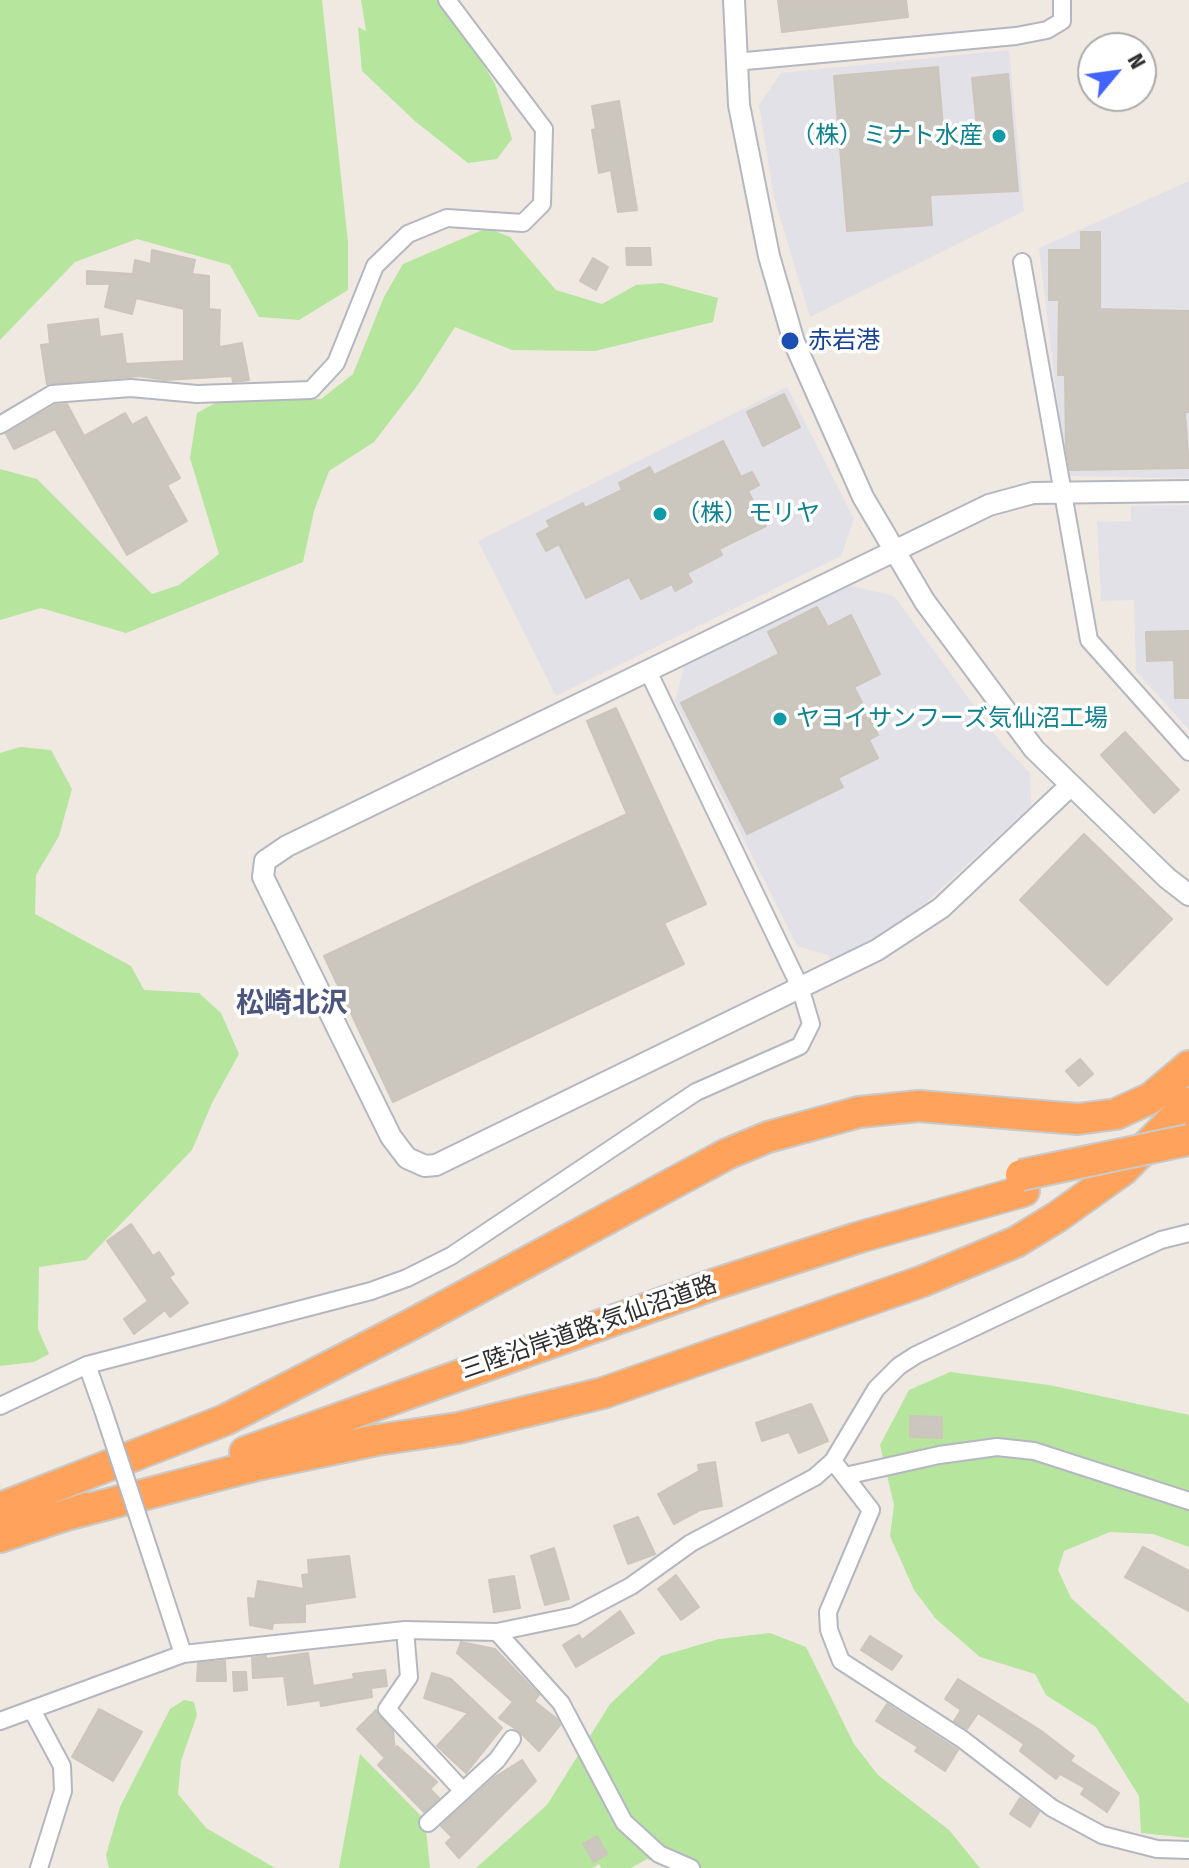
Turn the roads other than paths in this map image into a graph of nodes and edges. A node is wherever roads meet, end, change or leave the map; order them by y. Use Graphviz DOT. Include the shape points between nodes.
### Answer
graph roads {
  1 [pos="447,0"];
  2 [pos="734,0"];
  3 [pos="1062,0"];
  4 [pos="735,62"];
  5 [pos="1022,262"];
  6 [pos="0,425"];
  7 [pos="1189,491"];
  8 [pos="1062,493"];
  9 [pos="892,549"];
  10 [pos="647,669"];
  11 [pos="1189,752"];
  12 [pos="1071,785"];
  13 [pos="1189,895"];
  14 [pos="800,987"];
  15 [pos="1189,1066"];
  16 [pos="1189,1103"];
  17 [pos="1189,1140"];
  18 [pos="1189,1155"];
  19 [pos="1023,1183"];
  20 [pos="1189,1233"];
  21 [pos="87,1365"];
  22 [pos="0,1406"];
  23 [pos="833,1461"];
  24 [pos="845,1476"];
  25 [pos="1189,1501"];
  26 [pos="0,1511"];
  27 [pos="70,1514"];
  28 [pos="0,1537"];
  29 [pos="405,1630"];
  30 [pos="497,1632"];
  31 [pos="183,1654"];
  32 [pos="32,1710"];
  33 [pos="0,1721"];
  34 [pos="512,1739"];
  35 [pos="462,1790"];
  36 [pos="428,1823"];
  37 [pos="1189,1850"];
  38 [pos="39,1868"];
  39 [pos="689,1868"];
  1 -- 6 [label="street" via="544,129 542,204 523,223 447,218 408,234 375,266 336,363 311,390 197,394 131,388 52,394"];
  2 -- 4 [label="street"];
  3 -- 4 [label="street" via="1062,21 1047,30"];
  4 -- 9 [label="street" via="758,211 794,342"];
  5 -- 8 [label="street"];
  7 -- 8 [label="street"];
  8 -- 9 [label="street" via="1033,493 989,505"];
  8 -- 11 [label="street" via="1089,640"];
  9 -- 10 [label="street"];
  9 -- 12 [label="street" via="1034,749"];
  10 -- 14 [label="street"];
  10 -- 14 [label="street" via="287,846 265,861 263,877 391,1137 407,1158 425,1166"];
  12 -- 13 [label="street"];
  12 -- 14 [label="street" via="941,908 877,950"];
  14 -- 21 [label="street" via="811,1024 800,1046 696,1092 451,1256 371,1291"];
  15 -- 26 [label="highway" via="1151,1098 1116,1114 1078,1119 919,1106 859,1112 768,1137 225,1420"];
  16 -- 27 [label="highway" via="1123,1170 1057,1217 971,1263 603,1393 471,1425 257,1465"];
  17 -- 19 [label="highway, 三陸沿岸道路;気仙沼道路, bridge"];
  18 -- 19 [label="highway, 三陸沿岸道路;気仙沼道路"];
  19 -- 26 [label="highway, 三陸沿岸道路;気仙沼道路" via="899,1207 722,1263 234,1436"];
  19 -- 27 [label="highway, 三陸沿岸道路;気仙沼道路" via="715,1284"];
  20 -- 23 [label="street" via="1103,1266 899,1366 876,1389"];
  21 -- 22 [label="street"];
  21 -- 31 [label="street, bridge"];
  23 -- 24 [label="street"];
  23 -- 30 [label="street" via="798,1487 691,1543 600,1604 574,1616"];
  24 -- 25 [label="street" via="997,1447 1034,1451"];
  24 -- 37 [label="street" via="871,1510 828,1612 841,1661 962,1739 1052,1808 1102,1835 1157,1849"];
  27 -- 28 [label="highway, 三陸沿岸道路;気仙沼道路"];
  29 -- 30 [label="street"];
  29 -- 31 [label="street"];
  29 -- 35 [label="street" via="409,1677 387,1709"];
  30 -- 39 [label="street" via="561,1703 624,1822 659,1854"];
  31 -- 32 [label="street"];
  32 -- 33 [label="street"];
  32 -- 38 [label="street" via="62,1766 63,1778 57,1817"];
  34 -- 35 [label="street"];
  35 -- 36 [label="street"];
}
